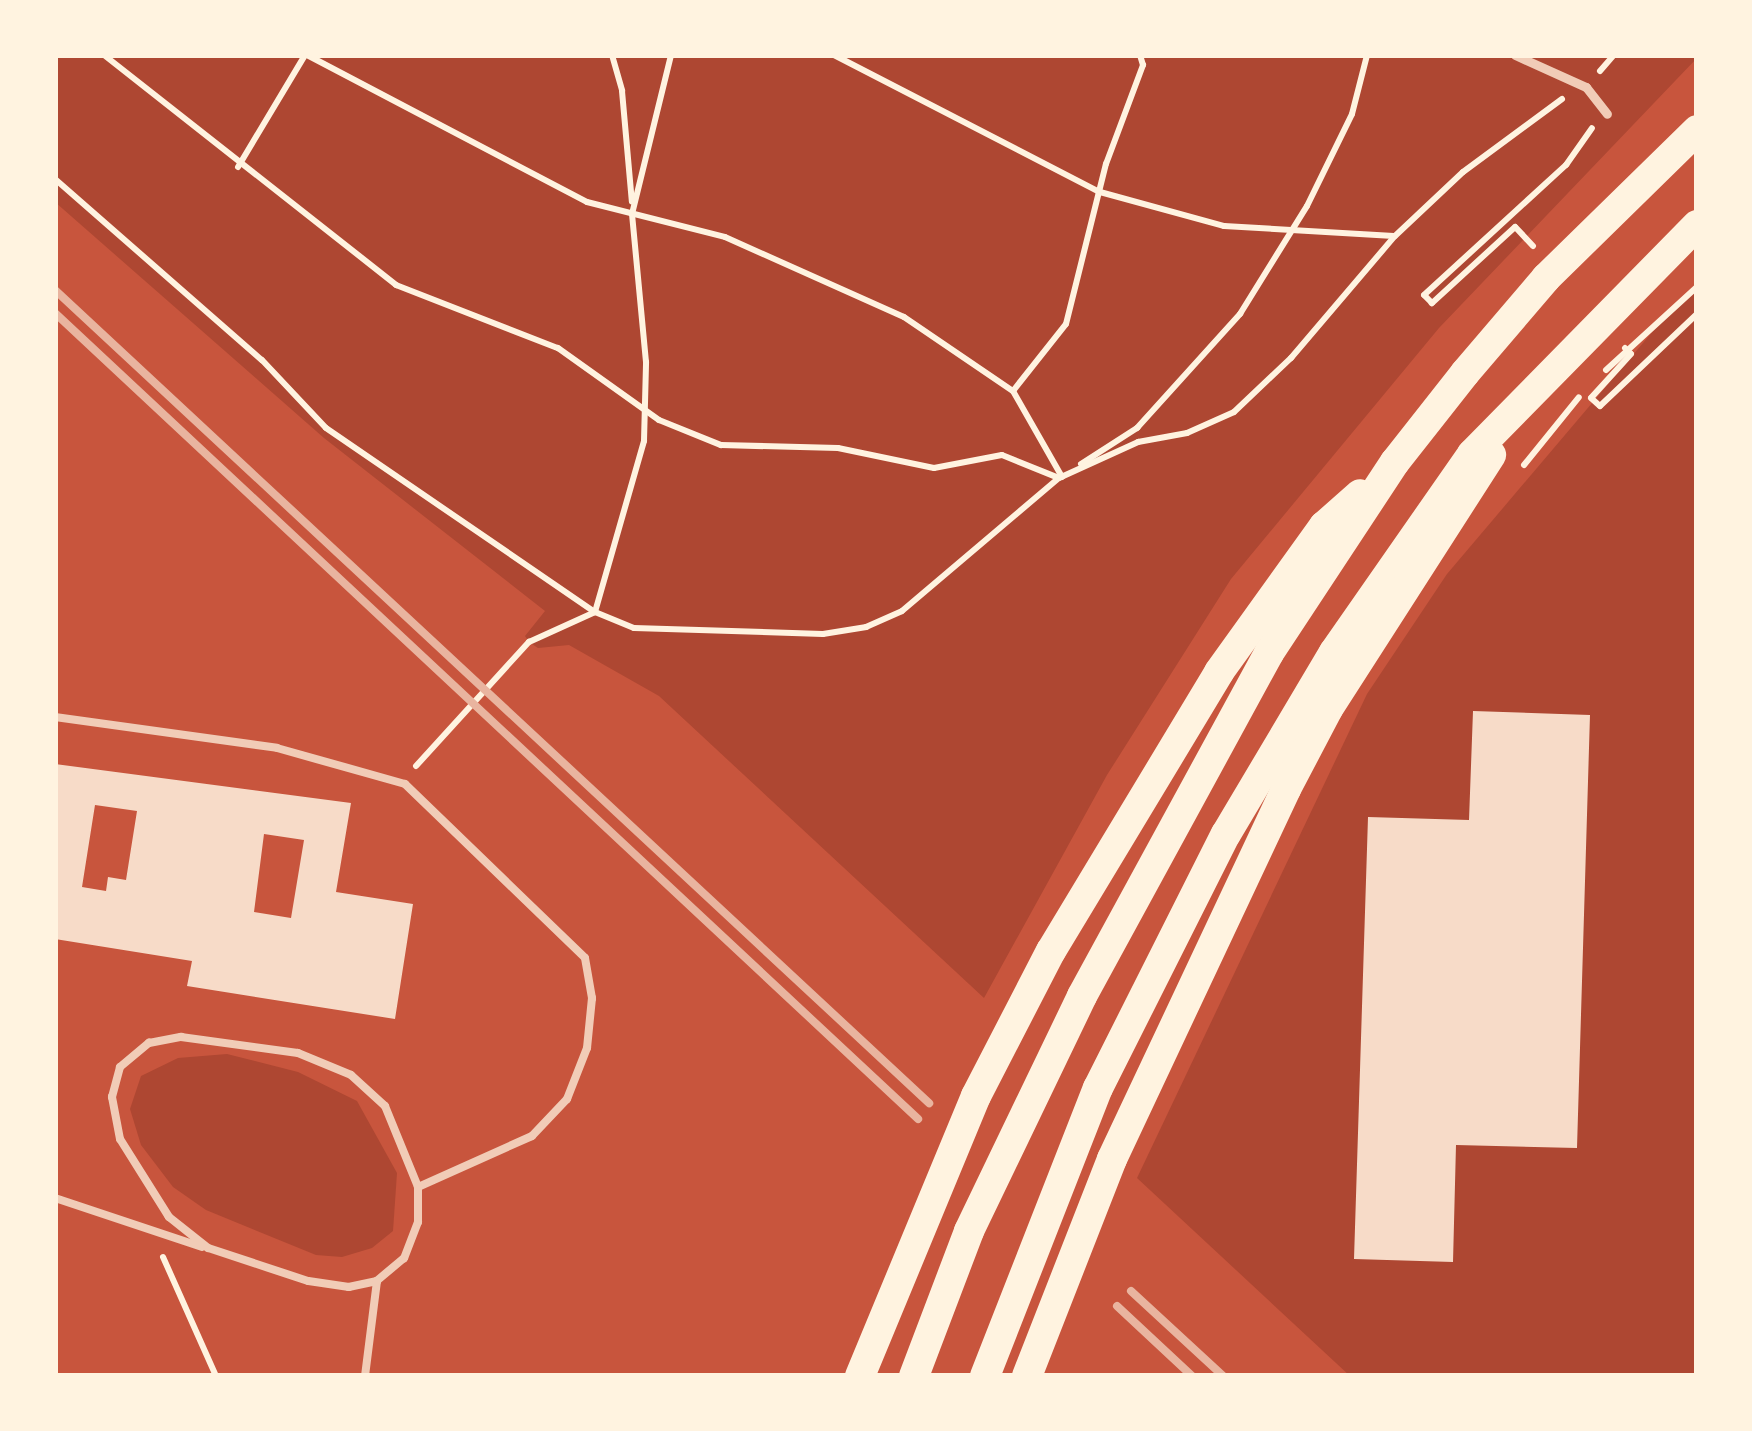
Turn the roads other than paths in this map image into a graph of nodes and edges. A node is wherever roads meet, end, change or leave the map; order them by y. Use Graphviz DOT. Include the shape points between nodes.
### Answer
graph roads {
  1 [pos="1515,55"];
  2 [pos="1607,114"];
  3 [pos="1697,130"];
  4 [pos="1697,225"];
  5 [pos="1527,392"];
  6 [pos="1396,462"];
  7 [pos="55,717"];
  8 [pos="418,1188"];
  9 [pos="55,1198"];
  10 [pos="208,1248"];
  11 [pos="1066,1273"];
  12 [pos="377,1281"];
  13 [pos="365,1376"];
  14 [pos="860,1376"];
  15 [pos="914,1376"];
  16 [pos="985,1376"];
  17 [pos="1026,1376"];
  18 [pos="1035,1376"];
  1 -- 2 [label="street" via="1586,87"];
  3 -- 6 [label="highway" via="1546,278"];
  4 -- 5 [label="highway"];
  5 -- 11 [label="highway" via="1456,517 1311,741 1178,1014"];
  5 -- 16 [label="highway" via="1424,518 1226,834 1098,1088"];
  6 -- 14 [label="highway" via="1324,526 1264,604 1092,880 1007,1030 917,1226"];
  6 -- 15 [label="highway" via="1269,653 1082,996 969,1231"];
  7 -- 8 [label="lane" via="277,748 405,784 586,958 592,998 587,1048 567,1099 532,1136"];
  8 -- 10 [label="lane" via="385,1106 351,1074 298,1053 214,1038 149,1043 120,1067 114,1118 138,1174 169,1217"];
  8 -- 12 [label="lane" via="418,1222 404,1258"];
  9 -- 10 [label="lane"];
  10 -- 12 [label="lane" via="308,1281 349,1287"];
  11 -- 17 [label="highway"];
  11 -- 18 [label="highway"];
  12 -- 13 [label="lane"];
}
